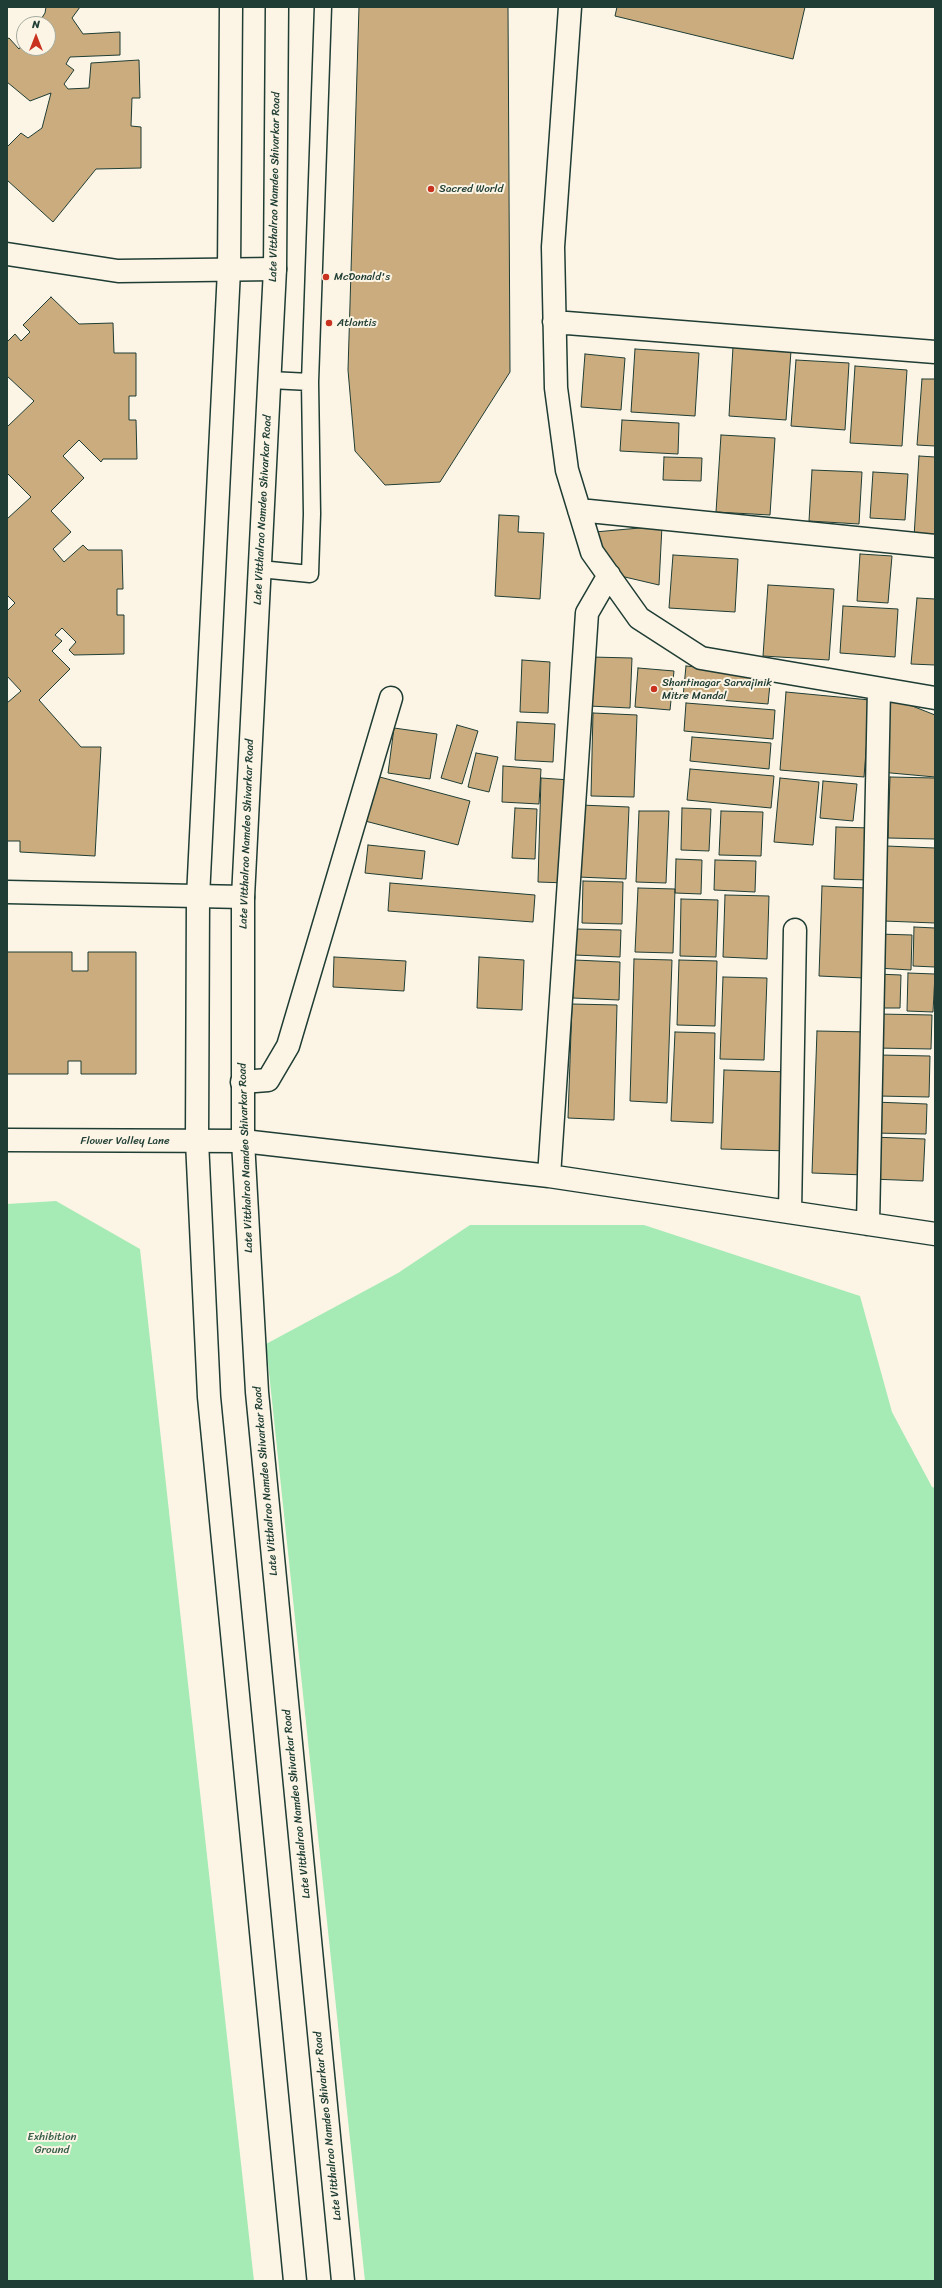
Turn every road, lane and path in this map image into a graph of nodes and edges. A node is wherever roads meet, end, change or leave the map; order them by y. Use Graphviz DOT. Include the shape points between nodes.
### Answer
graph roads {
  1 [pos="231,7"];
  2 [pos="277,7"];
  3 [pos="323,7"];
  4 [pos="570,7"];
  5 [pos="7,254"];
  6 [pos="275,269"];
  7 [pos="229,270"];
  8 [pos="554,322"];
  9 [pos="935,352"];
  10 [pos="270,380"];
  11 [pos="310,382"];
  12 [pos="579,510"];
  13 [pos="935,546"];
  14 [pos="260,569"];
  15 [pos="608,575"];
  16 [pos="879,689"];
  17 [pos="391,698"];
  18 [pos="935,698"];
  19 [pos="7,892"];
  20 [pos="198,897"];
  21 [pos="243,898"];
  22 [pos="795,930"];
  23 [pos="242,1082"];
  24 [pos="7,1140"];
  25 [pos="197,1141"];
  26 [pos="243,1141"];
  27 [pos="549,1176"];
  28 [pos="790,1212"];
  29 [pos="868,1224"];
  30 [pos="935,1234"];
  31 [pos="296,2281"];
  32 [pos="343,2281"];
  1 -- 7 [label="street"];
  2 -- 6 [label="street, Late Vitthalrao Namdeo Shivarkar Road"];
  3 -- 11 [label="lane"];
  4 -- 8 [label="street" via="553,247"];
  5 -- 7 [label="street" via="118,271"];
  6 -- 7 [label="street"];
  6 -- 10 [label="street, Late Vitthalrao Namdeo Shivarkar Road"];
  7 -- 20 [label="street"];
  8 -- 9 [label="street"];
  8 -- 12 [label="street" via="556,388 567,470"];
  10 -- 11 [label="lane"];
  10 -- 14 [label="street, Late Vitthalrao Namdeo Shivarkar Road"];
  11 -- 14 [label="lane" via="310,574"];
  12 -- 13 [label="street"];
  12 -- 15 [label="street" via="592,552"];
  14 -- 21 [label="street, Late Vitthalrao Namdeo Shivarkar Road"];
  15 -- 16 [label="street" via="639,618 701,658"];
  15 -- 27 [label="street" via="587,613"];
  16 -- 18 [label="street"];
  16 -- 29 [label="street"];
  17 -- 23 [label="street" via="288,1046 268,1080"];
  19 -- 20 [label="street"];
  20 -- 21 [label="street"];
  20 -- 25 [label="street"];
  21 -- 23 [label="street, Late Vitthalrao Namdeo Shivarkar Road"];
  22 -- 28 [label="street"];
  23 -- 26 [label="street, Late Vitthalrao Namdeo Shivarkar Road"];
  24 -- 25 [label="street, Flower Valley Lane"];
  25 -- 26 [label="street, Flower Valley Lane"];
  25 -- 31 [label="street" via="209,1398"];
  26 -- 27 [label="street, Flower Valley Lane"];
  26 -- 32 [label="street, Late Vitthalrao Namdeo Shivarkar Road" via="258,1400"];
  27 -- 28 [label="street, Flower Valley Lane"];
  28 -- 29 [label="street, Flower Valley Lane"];
  29 -- 30 [label="street, Flower Valley Lane"];
}
